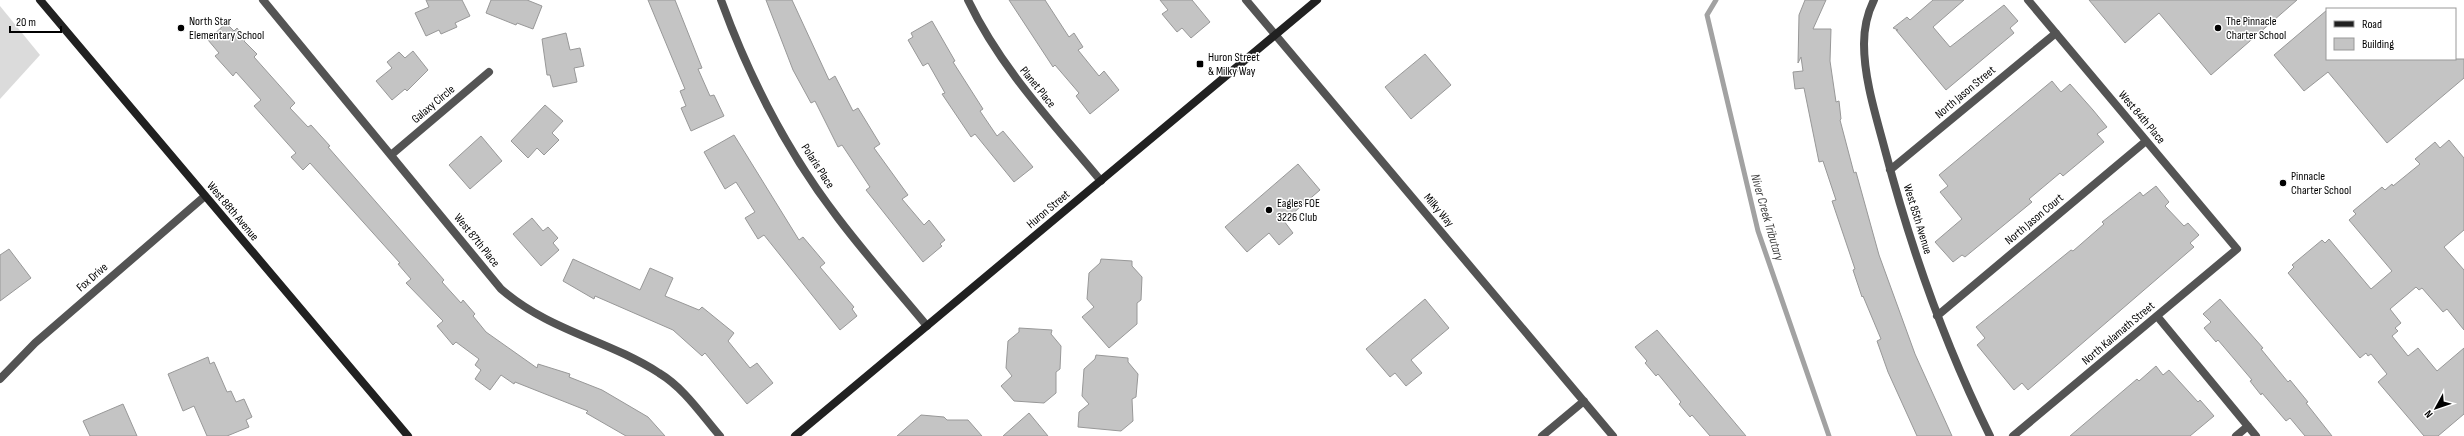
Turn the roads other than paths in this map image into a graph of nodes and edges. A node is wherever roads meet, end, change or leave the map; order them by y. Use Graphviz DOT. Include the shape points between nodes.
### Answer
graph roads {
  1 [pos="40,0"];
  2 [pos="263,0"];
  3 [pos="721,0"];
  4 [pos="968,0"];
  5 [pos="1246,0"];
  6 [pos="1317,0"];
  7 [pos="1874,0"];
  8 [pos="2028,0"];
  9 [pos="2056,33"];
  10 [pos="1275,35"];
  11 [pos="490,72"];
  12 [pos="2146,141"];
  13 [pos="391,155"];
  14 [pos="1890,170"];
  15 [pos="1100,181"];
  16 [pos="205,196"];
  17 [pos="2237,249"];
  18 [pos="1937,316"];
  19 [pos="2157,316"];
  20 [pos="927,326"];
  21 [pos="0,379"];
  22 [pos="1584,401"];
  23 [pos="2248,426"];
  24 [pos="408,436"];
  25 [pos="720,436"];
  26 [pos="795,436"];
  27 [pos="1542,436"];
  28 [pos="1613,436"];
  29 [pos="1990,436"];
  30 [pos="2014,436"];
  31 [pos="2236,436"];
  32 [pos="2256,436"];
  1 -- 16 [label="main road, West 88th Avenue"];
  2 -- 13 [label="street, West 87th Place"];
  3 -- 20 [label="street, Polaris Place" via="764,100 807,173 838,218"];
  4 -- 15 [label="street, Planet Place" via="1000,57 1027,94"];
  5 -- 10 [label="street, Milky Way"];
  6 -- 10 [label="main road, Huron Street"];
  7 -- 14 [label="street, West 85th Avenue" via="1865,22 1864,44 1874,108"];
  8 -- 9 [label="street, West 84th Place"];
  9 -- 12 [label="street, West 84th Place"];
  9 -- 14 [label="street, North Jason Street"];
  10 -- 15 [label="main road, Huron Street"];
  10 -- 22 [label="street, Milky Way"];
  11 -- 13 [label="street, Galaxy Circle"];
  12 -- 17 [label="street, West 84th Place"];
  12 -- 18 [label="street, North Jason Court"];
  13 -- 25 [label="street, West 87th Place" via="501,289 535,315 632,357 660,373 676,385"];
  14 -- 18 [label="street, West 85th Avenue"];
  15 -- 20 [label="main road, Huron Street"];
  16 -- 21 [label="street, Fox Drive" via="40,338"];
  16 -- 24 [label="main road, West 88th Avenue"];
  17 -- 19 [label="street, North Kalamath Street"];
  18 -- 29 [label="street, West 85th Avenue" via="1965,385"];
  19 -- 23 [label="street"];
  19 -- 30 [label="street, North Kalamath Street"];
  20 -- 26 [label="main road, Huron Street"];
  22 -- 27 [label="street"];
  22 -- 28 [label="street, Milky Way"];
  23 -- 31 [label="street"];
  23 -- 32 [label="street"];
}
